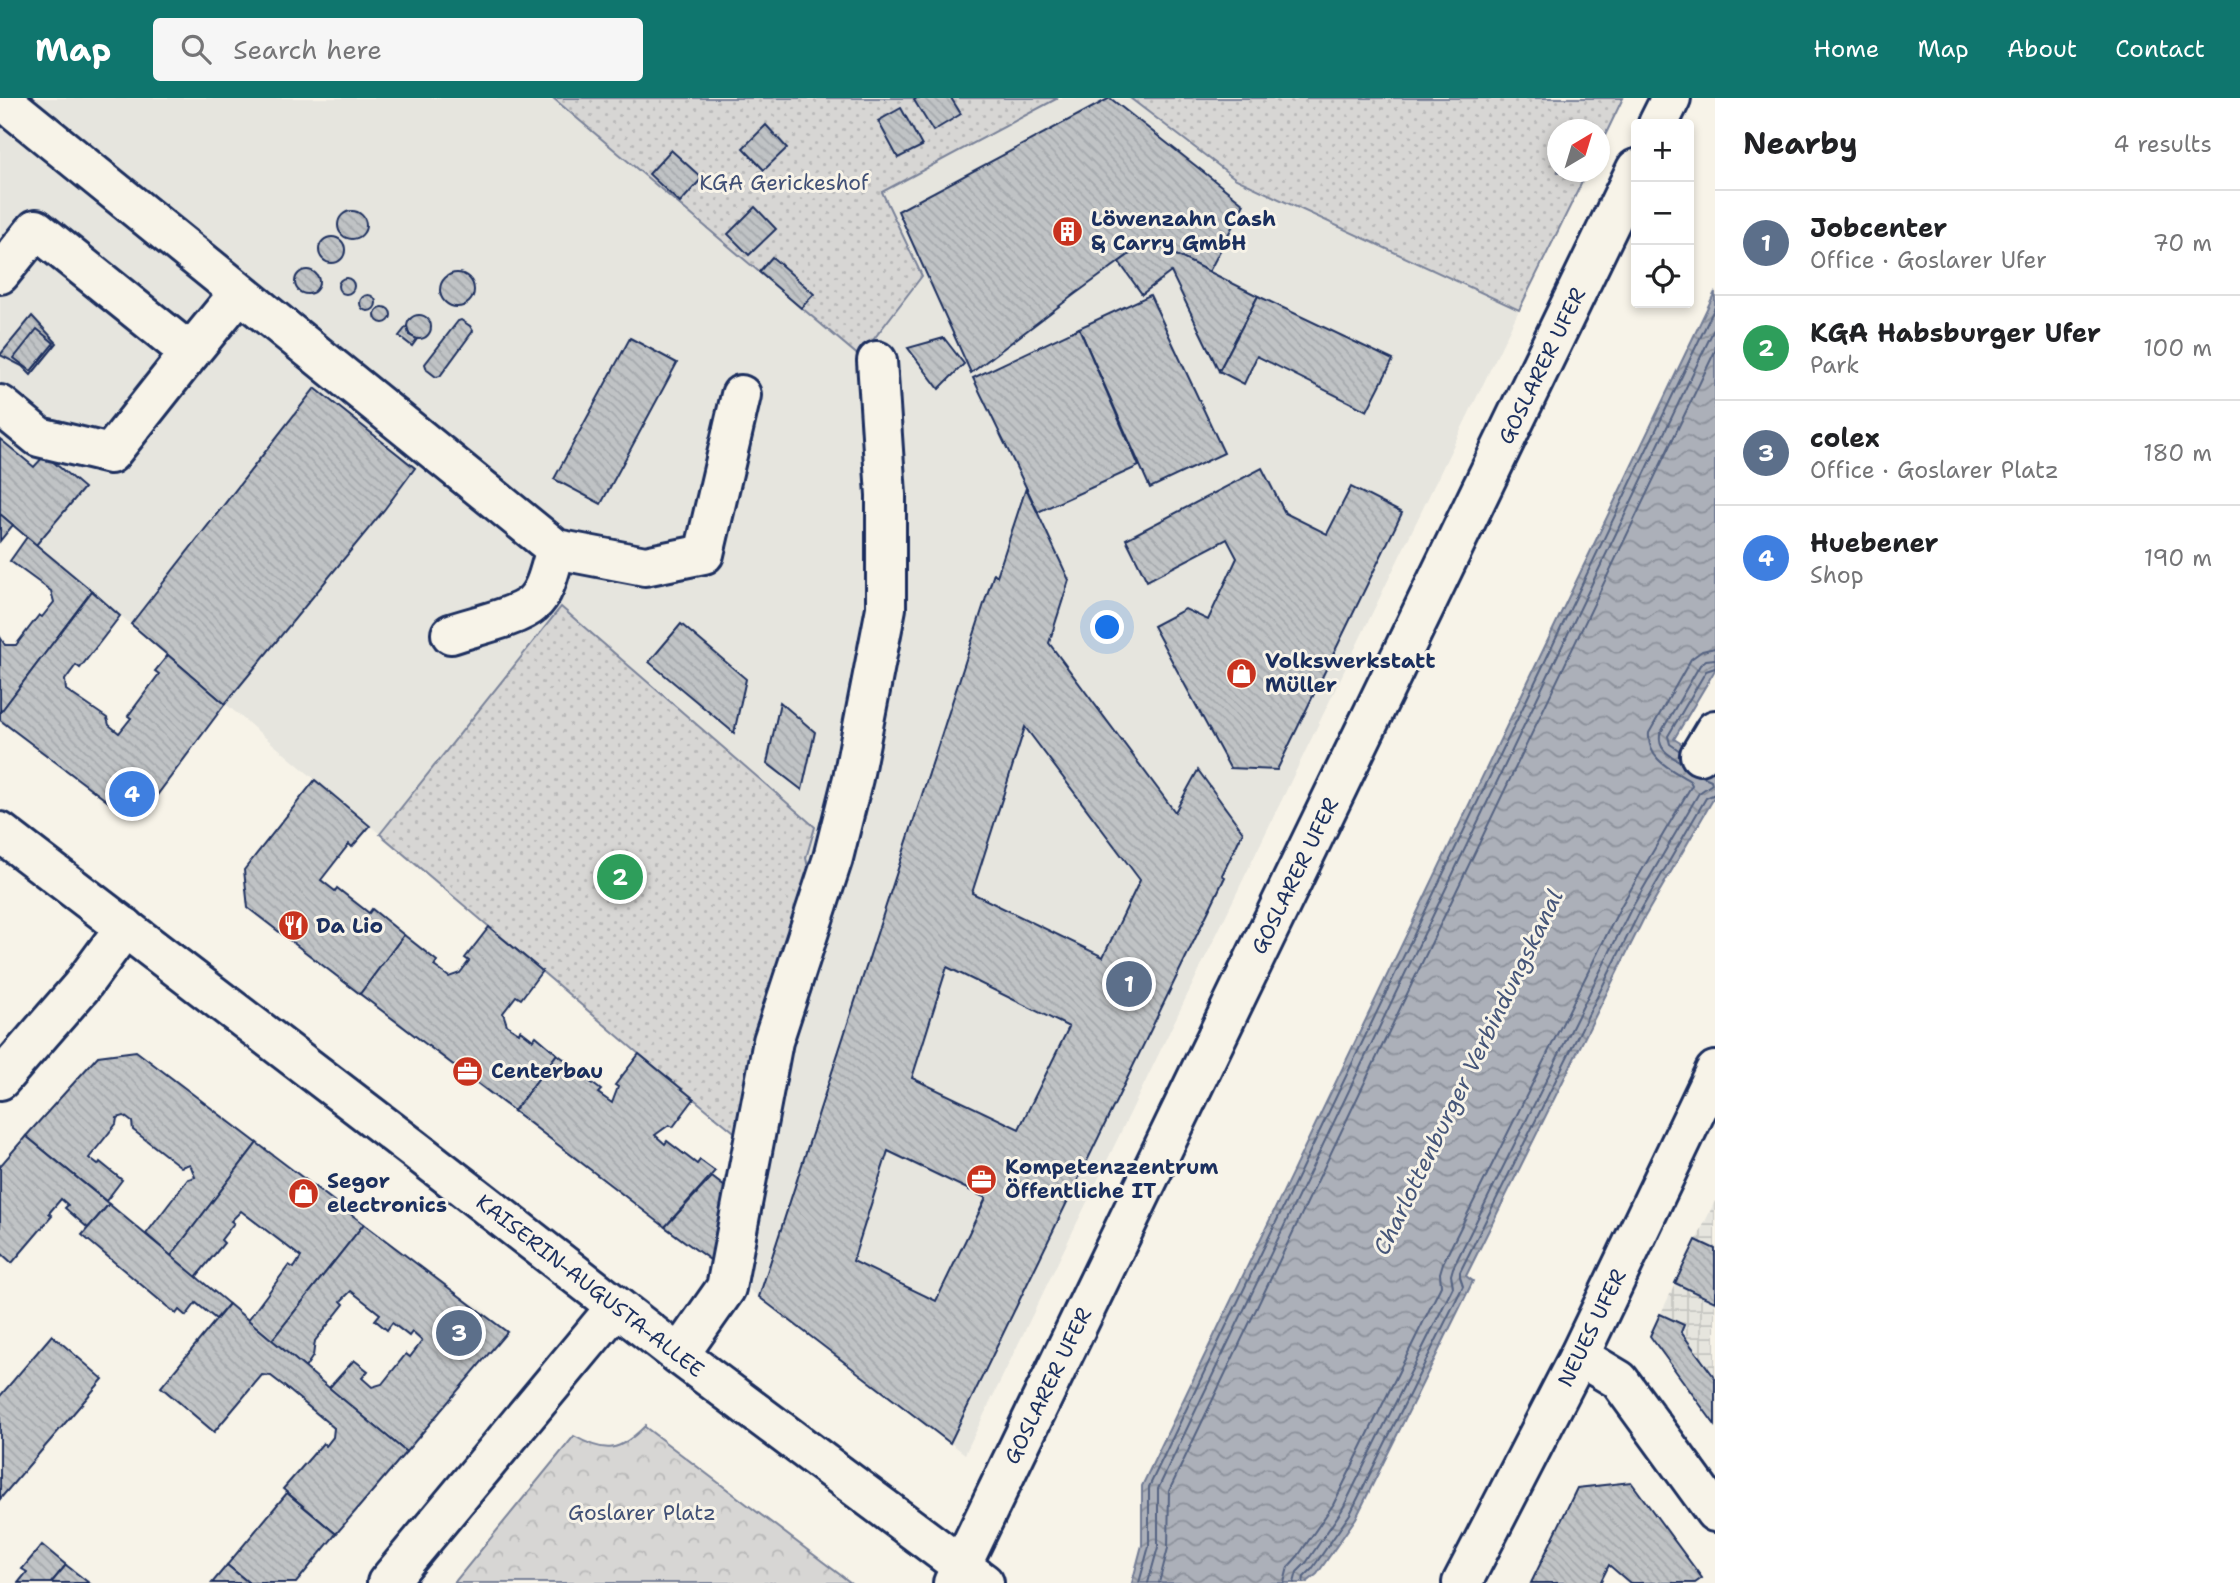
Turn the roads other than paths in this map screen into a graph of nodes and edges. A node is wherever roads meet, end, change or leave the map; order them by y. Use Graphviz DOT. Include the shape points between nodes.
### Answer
graph roads {
  1 [pos="0,98"];
  2 [pos="1671,98"];
  3 [pos="1660,119"];
  4 [pos="1631,180"];
  5 [pos="0,274"];
  6 [pos="239,293"];
  7 [pos="190,354"];
  8 [pos="877,361"];
  9 [pos="741,395"];
  10 [pos="0,405"];
  11 [pos="556,549"];
  12 [pos="451,634"];
  13 [pos="0,832"];
  14 [pos="125,927"];
  15 [pos="1715,1071"];
  16 [pos="0,1080"];
  17 [pos="616,1307"];
  18 [pos="679,1355"];
  19 [pos="1579,1356"];
  20 [pos="1715,1512"];
  21 [pos="966,1577"];
  22 [pos="387,1583"];
  23 [pos="1462,1583"];
  1 -- 6 [label="street"];
  2 -- 3 [label="street"];
  4 -- 21 [label="street, GOSLARER UFER"];
  5 -- 7 [label="street" via="36,229"];
  6 -- 7 [label="street"];
  6 -- 11 [label="street"];
  7 -- 10 [label="street" via="110,454 39,437"];
  8 -- 18 [label="street" via="886,495 886,608 853,778 833,858 773,1041 726,1288"];
  9 -- 11 [label="street" via="704,554 645,566"];
  11 -- 12 [label="street" via="544,586 532,604"];
  13 -- 14 [label="street, KAISERIN-AUGUSTA-ALLEE"];
  14 -- 16 [label="street" via="80,988"];
  14 -- 17 [label="street, KAISERIN-AUGUSTA-ALLEE"];
  15 -- 19 [label="street, NEUES UFER"];
  17 -- 18 [label="street, KAISERIN-AUGUSTA-ALLEE"];
  17 -- 22 [label="street"];
  18 -- 21 [label="street, KAISERIN-AUGUSTA-ALLEE"];
  19 -- 20 [label="street" via="1619,1380"];
  19 -- 23 [label="street, NEUES UFER"];
}
